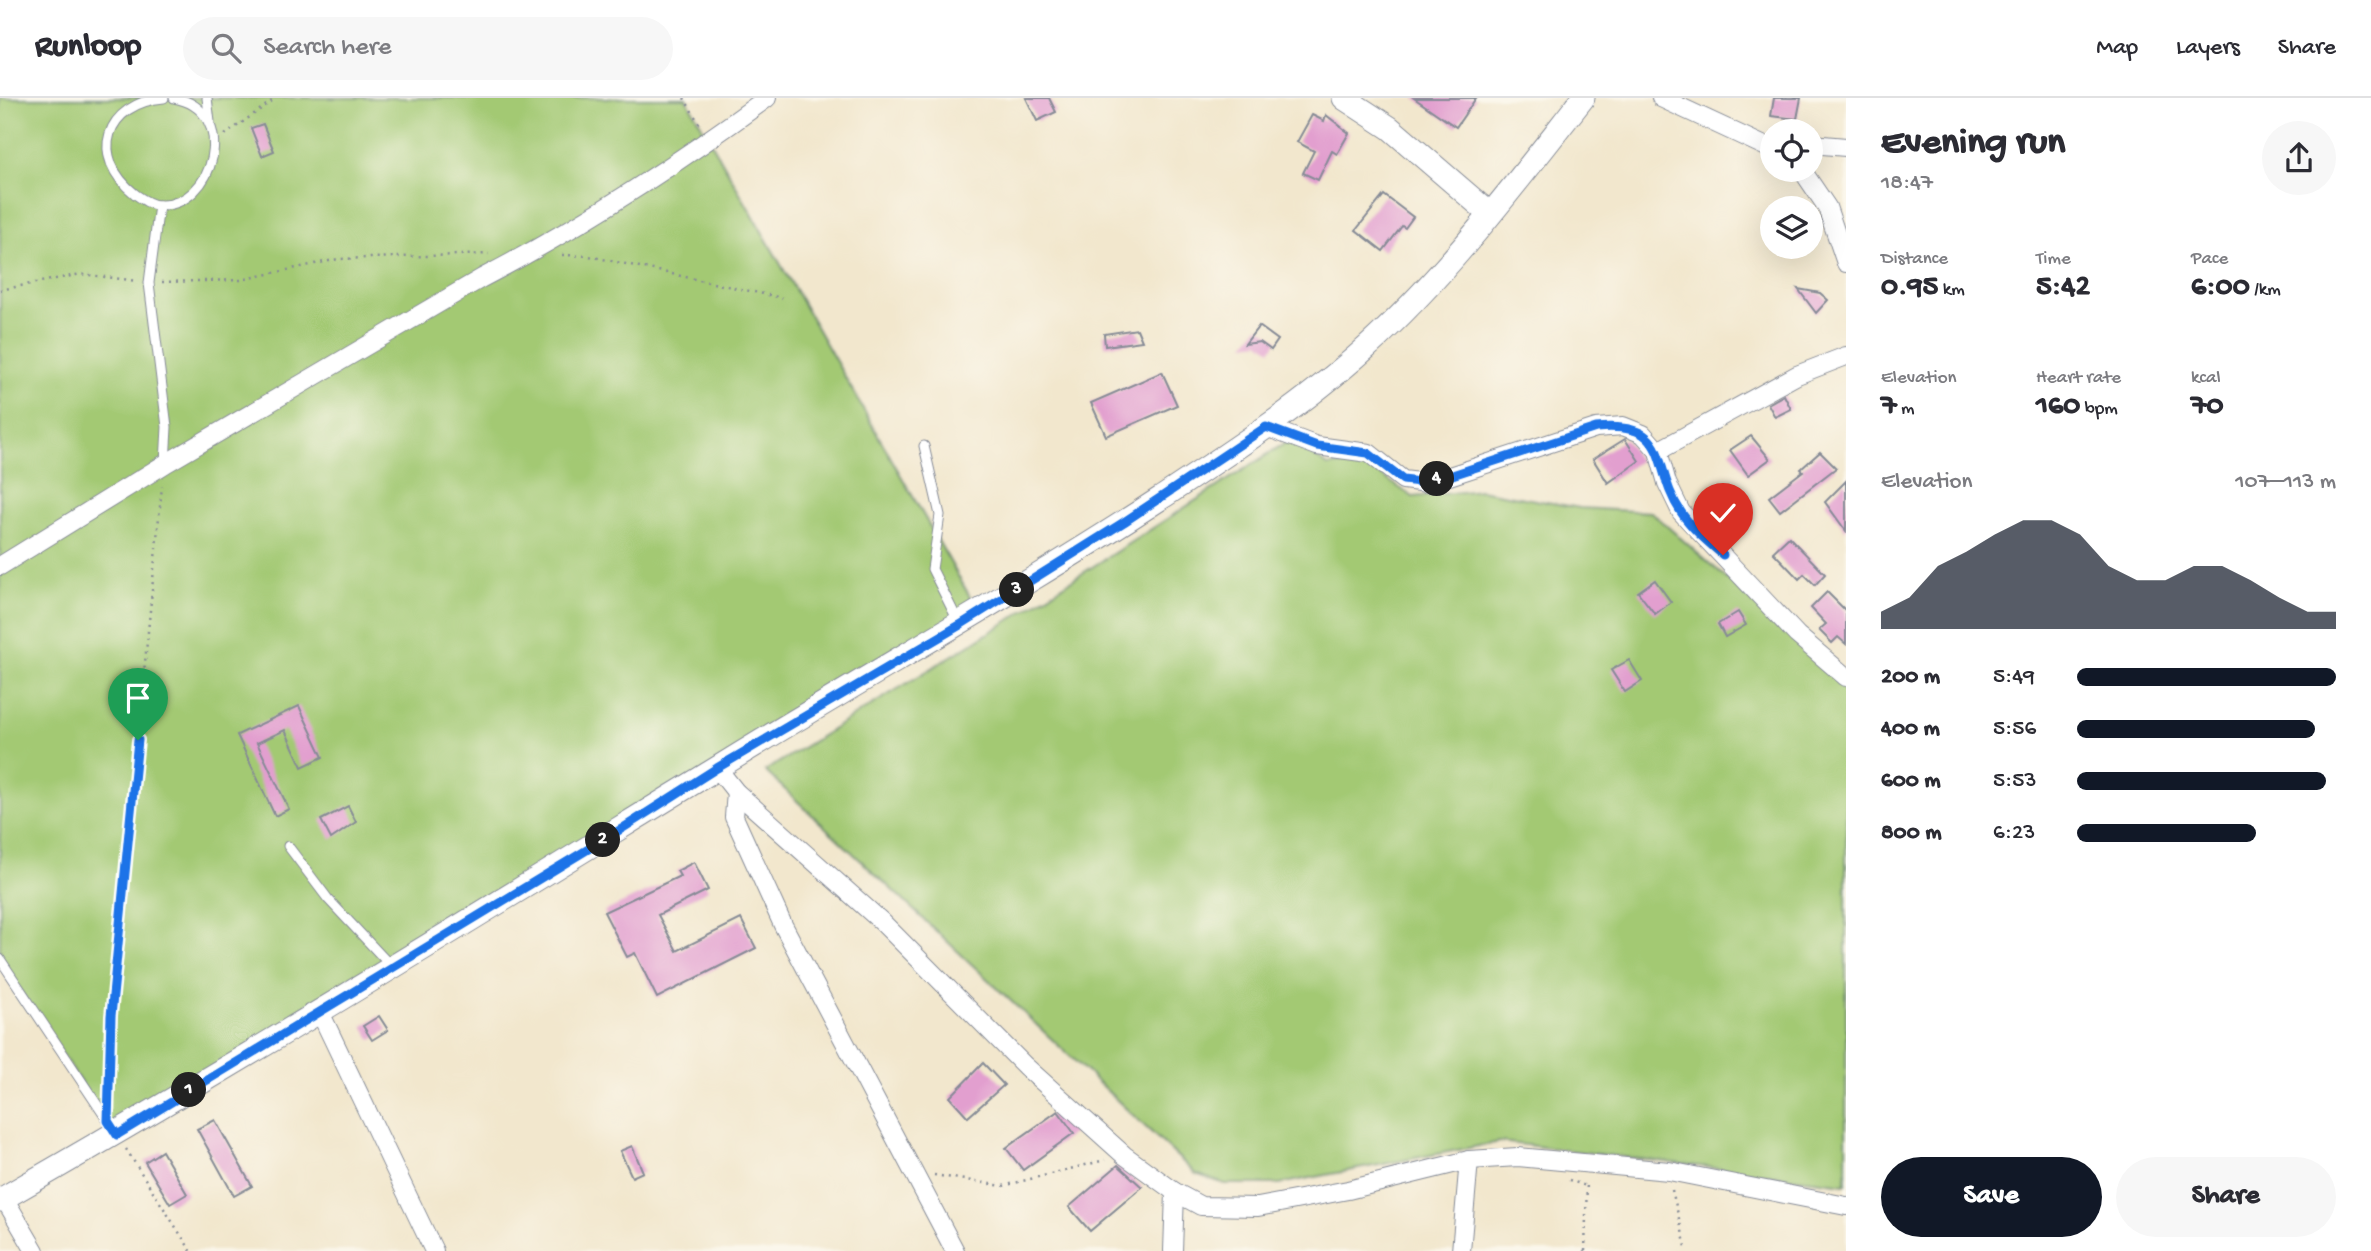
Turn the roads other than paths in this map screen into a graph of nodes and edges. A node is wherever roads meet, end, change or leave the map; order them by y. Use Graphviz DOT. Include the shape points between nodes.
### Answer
graph roads {
  1 [pos="164,98"];
  2 [pos="174,98"];
  3 [pos="207,98"];
  4 [pos="767,98"];
  5 [pos="1344,98"];
  6 [pos="1583,98"];
  7 [pos="1661,98"];
  8 [pos="210,122"];
  9 [pos="1760,138"];
  10 [pos="1823,145"];
  11 [pos="1846,147"];
  12 [pos="1810,182"];
  13 [pos="159,205"];
  14 [pos="1490,214"];
  15 [pos="1846,263"];
  16 [pos="1846,356"];
  17 [pos="1266,427"];
  18 [pos="924,446"];
  19 [pos="1658,451"];
  20 [pos="165,464"];
  21 [pos="0,566"];
  22 [pos="960,625"];
  23 [pos="1846,677"];
  24 [pos="717,768"];
  25 [pos="736,792"];
  26 [pos="288,846"];
  27 [pos="0,959"];
  28 [pos="393,967"];
  29 [pos="320,1010"];
  30 [pos="112,1128"];
  31 [pos="1469,1160"];
  32 [pos="1175,1192"];
  33 [pos="2,1199"];
  34 [pos="1846,1206"];
  35 [pos="35,1251"];
  36 [pos="434,1251"];
  37 [pos="956,1251"];
  38 [pos="1173,1251"];
  39 [pos="1461,1251"];
  1 -- 13 [label="lane" via="125,109 111,125 108,148 113,172 144,200"];
  2 -- 8 [label="lane" via="188,100"];
  3 -- 8 [label="lane"];
  4 -- 20 [label="street" via="709,141 530,253"];
  5 -- 14 [label="main road" via="1390,128"];
  6 -- 14 [label="main road"];
  7 -- 9 [label="street"];
  8 -- 13 [label="lane" via="215,142 210,169 176,202"];
  10 -- 11 [label="street"];
  12 -- 15 [label="street" via="1827,207"];
  13 -- 20 [label="lane" via="149,283 167,427"];
  14 -- 17 [label="main road" via="1391,325 1331,379"];
  16 -- 19 [label="street" via="1797,375"];
  17 -- 19 [label="street" via="1317,446 1368,453 1403,480 1428,483 1596,428 1623,426 1643,434"];
  17 -- 22 [label="main road"];
  18 -- 22 [label="lane" via="940,515 932,569"];
  19 -- 23 [label="street" via="1681,512 1797,635"];
  20 -- 21 [label="street"];
  22 -- 24 [label="main road"];
  24 -- 25 [label="street"];
  24 -- 28 [label="main road"];
  25 -- 32 [label="street" via="882,922 1025,1066 1124,1155"];
  25 -- 37 [label="street" via="734,817 783,925"];
  26 -- 28 [label="lane" via="328,899"];
  27 -- 30 [label="lane"];
  28 -- 29 [label="main road"];
  29 -- 30 [label="main road"];
  29 -- 36 [label="street"];
  30 -- 33 [label="main road"];
  31 -- 32 [label="street" via="1258,1207 1201,1206"];
  31 -- 34 [label="street" via="1518,1157 1669,1171"];
  31 -- 39 [label="street"];
  32 -- 38 [label="street"];
  33 -- 35 [label="street"];
}
